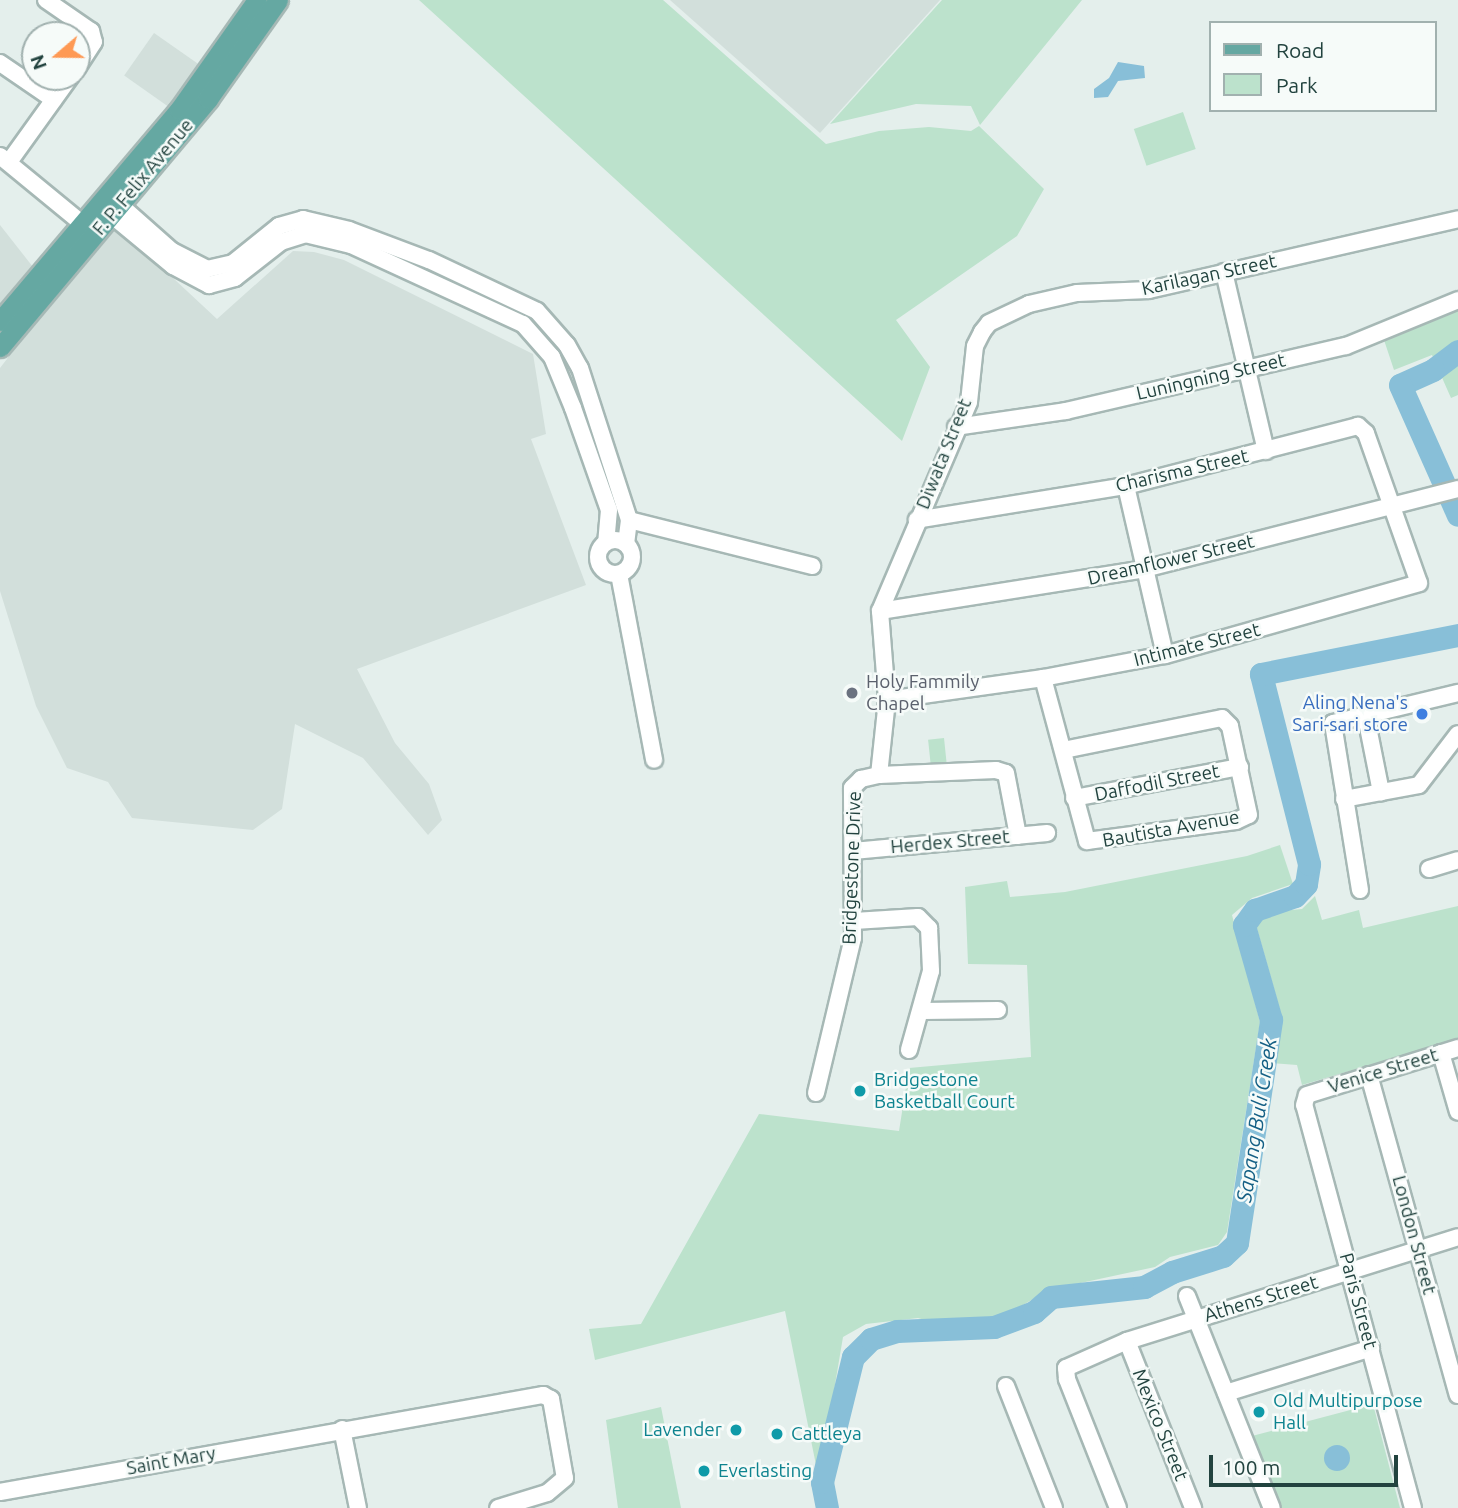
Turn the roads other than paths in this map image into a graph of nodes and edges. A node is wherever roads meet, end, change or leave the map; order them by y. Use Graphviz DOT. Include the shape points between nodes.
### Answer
graph roads {
  1 [pos="46,0"];
  2 [pos="257,0"];
  3 [pos="278,0"];
  4 [pos="76,21"];
  5 [pos="0,63"];
  6 [pos="61,91"];
  7 [pos="54,100"];
  8 [pos="4,159"];
  9 [pos="109,204"];
  10 [pos="1458,219"];
  11 [pos="88,229"];
  12 [pos="429,261"];
  13 [pos="1224,272"];
  14 [pos="420,277"];
  15 [pos="1458,300"];
  16 [pos="0,321"];
  17 [pos="567,345"];
  18 [pos="975,346"];
  19 [pos="0,347"];
  20 [pos="552,357"];
  21 [pos="1245,368"];
  22 [pos="956,427"];
  23 [pos="1266,451"];
  24 [pos="1126,486"];
  25 [pos="1458,489"];
  26 [pos="1392,505"];
  27 [pos="629,520"];
  28 [pos="917,520"];
  29 [pos="606,542"];
  30 [pos="626,544"];
  31 [pos="812,566"];
  32 [pos="1144,569"];
  33 [pos="619,574"];
  34 [pos="880,611"];
  35 [pos="1165,655"];
  36 [pos="1043,678"];
  37 [pos="1458,693"];
  38 [pos="887,700"];
  39 [pos="1365,712"];
  40 [pos="1458,734"];
  41 [pos="1064,750"];
  42 [pos="654,760"];
  43 [pos="1240,767"];
  44 [pos="879,775"];
  45 [pos="1381,792"];
  46 [pos="1074,798"];
  47 [pos="1344,799"];
  48 [pos="1249,808"];
  49 [pos="1047,833"];
  50 [pos="1018,836"];
  51 [pos="853,851"];
  52 [pos="1458,860"];
  53 [pos="1429,869"];
  54 [pos="1360,890"];
  55 [pos="854,921"];
  56 [pos="998,1010"];
  57 [pos="923,1011"];
  58 [pos="1458,1048"];
  59 [pos="909,1050"];
  60 [pos="1441,1053"];
  61 [pos="1369,1075"];
  62 [pos="816,1093"];
  63 [pos="1307,1095"];
  64 [pos="1458,1112"];
  65 [pos="1458,1237"];
  66 [pos="1419,1250"];
  67 [pos="1351,1272"];
  68 [pos="1187,1296"];
  69 [pos="1195,1319"];
  70 [pos="1127,1341"];
  71 [pos="1371,1348"];
  72 [pos="1006,1387"];
  73 [pos="1226,1393"];
  74 [pos="1458,1395"];
  75 [pos="342,1429"];
  76 [pos="0,1492"];
  77 [pos="358,1508"];
  78 [pos="498,1508"];
  79 [pos="1054,1508"];
  80 [pos="1118,1508"];
  81 [pos="1193,1508"];
  82 [pos="1272,1508"];
  83 [pos="1413,1508"];
  1 -- 4 [label="street"];
  2 -- 9 [label="main road, F. P. Felix Avenue"];
  3 -- 9 [label="main road, F. P. Felix Avenue" via="208,99"];
  5 -- 7 [label="street"];
  6 -- 7 [label="street"];
  7 -- 8 [label="street"];
  8 -- 11 [label="street"];
  9 -- 11 [label="main road, F. P. Felix Avenue"];
  9 -- 12 [label="street" via="172,251 207,269 233,263 279,226 303,219 349,230"];
  9 -- 14 [label="street" via="173,266 209,285 235,278 281,242 305,234 351,246"];
  10 -- 13 [label="street, Karilagan Street"];
  11 -- 16 [label="main road, F. P. Felix Avenue"];
  11 -- 19 [label="main road, F. P. Felix Avenue"];
  12 -- 14 [label="street"];
  12 -- 17 [label="street" via="537,311"];
  13 -- 18 [label="street, Karilagan Street" via="1149,290 1077,293 1029,304 989,323"];
  13 -- 21 [label="street"];
  14 -- 20 [label="street" via="523,324"];
  15 -- 21 [label="street, Luningning Street" via="1346,346"];
  17 -- 20 [label="street"];
  17 -- 27 [label="street" via="588,392"];
  18 -- 22 [label="street, Diwata Street" via="968,402"];
  20 -- 29 [label="street" via="609,510"];
  21 -- 22 [label="street, Luningning Street" via="1066,411"];
  21 -- 23 [label="street"];
  22 -- 28 [label="street, Diwata Street"];
  23 -- 24 [label="street, Charisma Street"];
  23 -- 26 [label="street, Charisma Street" via="1358,426 1366,433"];
  24 -- 28 [label="street, Charisma Street"];
  24 -- 32 [label="street"];
  25 -- 26 [label="street, Dreamflower Street"];
  26 -- 32 [label="street, Dreamflower Street"];
  26 -- 35 [label="street, Intimate Street" via="1418,587"];
  27 -- 30 [label="street"];
  27 -- 31 [label="street"];
  28 -- 34 [label="street, Diwata Street"];
  29 -- 30 [label="street"];
  29 -- 33 [label="street" via="597,555 600,566"];
  30 -- 33 [label="street" via="631,564"];
  32 -- 34 [label="street, Dreamflower Street"];
  32 -- 35 [label="street"];
  33 -- 42 [label="street"];
  34 -- 38 [label="street, Bridgestone Drive"];
  35 -- 36 [label="street, Intimate Street"];
  36 -- 38 [label="street, Intimate Street"];
  36 -- 41 [label="street, Bautista Avenue"];
  37 -- 39 [label="street"];
  38 -- 44 [label="street, Bridgestone Drive"];
  39 -- 45 [label="street"];
  39 -- 47 [label="street" via="1336,719 1332,727"];
  40 -- 45 [label="street" via="1419,785"];
  41 -- 43 [label="street, Daffodil Street" via="1216,718 1230,726"];
  41 -- 46 [label="street, Bautista Avenue"];
  43 -- 46 [label="street, Daffodil Street"];
  43 -- 48 [label="street, Daffodil Street"];
  44 -- 50 [label="street" via="996,770 1006,774"];
  44 -- 51 [label="street, Bridgestone Drive" via="861,779 852,788"];
  45 -- 47 [label="street"];
  46 -- 48 [label="street, Bautista Avenue" via="1083,834 1087,841 1096,842 1236,821 1249,815"];
  47 -- 54 [label="street"];
  49 -- 50 [label="street, Herdex Street"];
  50 -- 51 [label="street, Herdex Street"];
  51 -- 55 [label="street, Bridgestone Drive"];
  52 -- 53 [label="street"];
  55 -- 57 [label="street" via="918,917 925,922 931,971"];
  55 -- 62 [label="street, Bridgestone Drive" via="845,986"];
  56 -- 57 [label="street"];
  57 -- 59 [label="street"];
  58 -- 60 [label="street, Venice Street"];
  60 -- 61 [label="street, Venice Street"];
  60 -- 64 [label="street"];
  61 -- 63 [label="street, Venice Street"];
  61 -- 66 [label="street, London Street"];
  63 -- 67 [label="street, Paris Street" via="1304,1105"];
  65 -- 66 [label="street, Athens Street"];
  66 -- 67 [label="street, Athens Street"];
  66 -- 74 [label="street, London Street"];
  67 -- 69 [label="street, Athens Street"];
  67 -- 71 [label="street, Paris Street"];
  68 -- 69 [label="street"];
  69 -- 70 [label="street, Athens Street"];
  69 -- 73 [label="street"];
  70 -- 80 [label="street, Athens Street" via="1066,1368"];
  70 -- 81 [label="street, Mexico Street"];
  71 -- 73 [label="street"];
  71 -- 83 [label="street, Paris Street"];
  72 -- 79 [label="street"];
  73 -- 82 [label="street"];
  75 -- 76 [label="street, Saint Mary"];
  75 -- 77 [label="street"];
  75 -- 78 [label="street, Saint Mary" via="539,1394 551,1399 565,1478 547,1493"];
}
